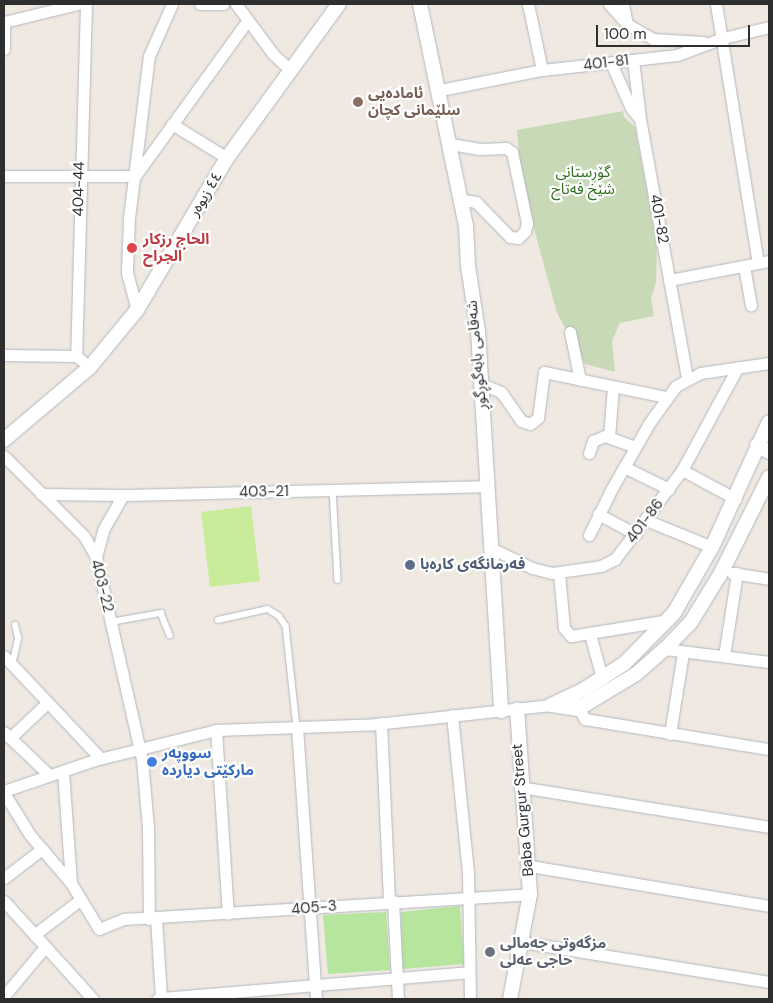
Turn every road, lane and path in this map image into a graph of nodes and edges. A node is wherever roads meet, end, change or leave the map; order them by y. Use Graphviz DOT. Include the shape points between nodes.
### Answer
graph roads {
  1 [pos="78,4"];
  2 [pos="86,4"];
  3 [pos="172,4"];
  4 [pos="200,4"];
  5 [pos="223,4"];
  6 [pos="236,4"];
  7 [pos="339,4"];
  8 [pos="420,4"];
  9 [pos="528,4"];
  10 [pos="609,4"];
  11 [pos="623,4"];
  12 [pos="716,4"];
  13 [pos="246,21"];
  14 [pos="4,22"];
  15 [pos="627,24"];
  16 [pos="769,27"];
  17 [pos="723,38"];
  18 [pos="710,42"];
  19 [pos="4,49"];
  20 [pos="633,60"];
  21 [pos="611,63"];
  22 [pos="290,70"];
  23 [pos="542,70"];
  24 [pos="440,90"];
  25 [pos="640,119"];
  26 [pos="172,124"];
  27 [pos="452,144"];
  28 [pos="227,158"];
  29 [pos="79,175"];
  30 [pos="4,176"];
  31 [pos="134,176"];
  32 [pos="462,200"];
  33 [pos="763,262"];
  34 [pos="744,266"];
  35 [pos="669,280"];
  36 [pos="751,305"];
  37 [pos="137,310"];
  38 [pos="570,332"];
  39 [pos="4,355"];
  40 [pos="76,356"];
  41 [pos="769,363"];
  42 [pos="90,367"];
  43 [pos="738,367"];
  44 [pos="687,378"];
  45 [pos="580,380"];
  46 [pos="613,387"];
  47 [pos="481,389"];
  48 [pos="666,397"];
  49 [pos="769,422"];
  50 [pos="609,437"];
  51 [pos="4,440"];
  52 [pos="757,445"];
  53 [pos="635,447"];
  54 [pos="769,452"];
  55 [pos="589,453"];
  56 [pos="4,456"];
  57 [pos="624,467"];
  58 [pos="682,470"];
  59 [pos="769,477"];
  60 [pos="486,486"];
  61 [pos="668,489"];
  62 [pos="334,490"];
  63 [pos="41,494"];
  64 [pos="123,495"];
  65 [pos="736,498"];
  66 [pos="598,514"];
  67 [pos="646,520"];
  68 [pos="636,534"];
  69 [pos="589,536"];
  70 [pos="712,547"];
  71 [pos="490,548"];
  72 [pos="96,557"];
  73 [pos="559,573"];
  74 [pos="721,573"];
  75 [pos="737,573"];
  76 [pos="769,579"];
  77 [pos="338,580"];
  78 [pos="218,620"];
  79 [pos="669,620"];
  80 [pos="111,622"];
  81 [pos="15,625"];
  82 [pos="590,634"];
  83 [pos="170,635"];
  84 [pos="665,649"];
  85 [pos="683,654"];
  86 [pos="724,656"];
  87 [pos="8,661"];
  88 [pos="769,662"];
  89 [pos="602,678"];
  90 [pos="575,702"];
  91 [pos="47,703"];
  92 [pos="552,705"];
  93 [pos="516,709"];
  94 [pos="501,711"];
  95 [pos="452,715"];
  96 [pos="381,724"];
  97 [pos="297,727"];
  98 [pos="216,730"];
  99 [pos="670,734"];
  100 [pos="7,735"];
  101 [pos="139,748"];
  102 [pos="769,748"];
  103 [pos="101,759"];
  104 [pos="63,770"];
  105 [pos="48,775"];
  106 [pos="520,787"];
  107 [pos="4,792"];
  108 [pos="769,827"];
  109 [pos="42,849"];
  110 [pos="530,866"];
  111 [pos="4,878"];
  112 [pos="71,883"];
  113 [pos="530,894"];
  114 [pos="467,896"];
  115 [pos="81,899"];
  116 [pos="4,901"];
  117 [pos="391,901"];
  118 [pos="769,906"];
  119 [pos="307,908"];
  120 [pos="228,914"];
  121 [pos="152,918"];
  122 [pos="34,935"];
  123 [pos="522,942"];
  124 [pos="45,947"];
  125 [pos="468,972"];
  126 [pos="396,977"];
  127 [pos="769,982"];
  128 [pos="315,984"];
  129 [pos="233,995"];
  130 [pos="4,996"];
  131 [pos="159,998"];
  132 [pos="93,999"];
  133 [pos="316,999"];
  134 [pos="398,999"];
  135 [pos="470,999"];
  136 [pos="510,999"];
  1 -- 14 [label="street"];
  2 -- 29 [label="street, 404-44"];
  3 -- 31 [label="street" via="149,56"];
  4 -- 5 [label="street"];
  6 -- 13 [label="street"];
  7 -- 22 [label="street, ٤٤ زیوەر"];
  8 -- 24 [label="street, شەقامی بابەگوڕگوڕ"];
  9 -- 23 [label="street"];
  10 -- 15 [label="street"];
  11 -- 15 [label="street"];
  12 -- 17 [label="street"];
  13 -- 22 [label="street"];
  13 -- 26 [label="street"];
  14 -- 19 [label="street"];
  15 -- 18 [label="street" via="653,39"];
  16 -- 17 [label="street, 401-81"];
  17 -- 18 [label="street, 401-81"];
  17 -- 33 [label="street"];
  18 -- 20 [label="street, 401-81" via="677,55"];
  20 -- 21 [label="street, 401-81"];
  20 -- 25 [label="street, 401-82"];
  21 -- 23 [label="street, 401-81"];
  21 -- 25 [label="street" via="631,108"];
  22 -- 28 [label="street, ٤٤ زیوەر"];
  23 -- 24 [label="street, 401-81"];
  24 -- 27 [label="street, شەقامی بابەگوڕگوڕ"];
  25 -- 35 [label="street, 401-82"];
  26 -- 28 [label="street"];
  26 -- 31 [label="street"];
  27 -- 32 [label="street, شەقامی بابەگوڕگوڕ"];
  27 -- 32 [label="street" via="480,149 506,148 512,152 525,214 525,231 518,238 510,237 476,202"];
  28 -- 37 [label="street, ٤٤ زیوەر"];
  29 -- 30 [label="street"];
  29 -- 31 [label="street"];
  29 -- 40 [label="street, 404-44"];
  31 -- 37 [label="street" via="127,272"];
  32 -- 47 [label="street, شەقامی بابەگوڕگوڕ" via="478,331"];
  33 -- 34 [label="street"];
  34 -- 35 [label="street"];
  34 -- 36 [label="street"];
  35 -- 44 [label="street, 401-82"];
  37 -- 42 [label="street, ٤٤ زیوەر"];
  38 -- 45 [label="street"];
  39 -- 40 [label="street"];
  40 -- 42 [label="street"];
  41 -- 43 [label="street"];
  42 -- 51 [label="street, ٤٤ زیوەر"];
  43 -- 44 [label="street"];
  43 -- 58 [label="street, 401-86"];
  44 -- 48 [label="street"];
  45 -- 46 [label="street"];
  45 -- 47 [label="street" via="543,373 538,418 530,424 521,421 501,392"];
  46 -- 48 [label="street"];
  46 -- 50 [label="street"];
  47 -- 60 [label="street, شەقامی بابەگوڕگوڕ"];
  48 -- 53 [label="street"];
  49 -- 52 [label="street"];
  50 -- 53 [label="street"];
  50 -- 55 [label="street" via="596,439"];
  52 -- 54 [label="street"];
  52 -- 65 [label="street"];
  53 -- 57 [label="street"];
  56 -- 63 [label="street, 403-22"];
  57 -- 61 [label="street"];
  57 -- 66 [label="street"];
  58 -- 61 [label="street, 401-86"];
  58 -- 65 [label="street"];
  59 -- 74 [label="street"];
  60 -- 62 [label="street, 403-21"];
  60 -- 71 [label="street, شەقامی بابەگوڕگوڕ"];
  61 -- 67 [label="street, 401-86"];
  62 -- 64 [label="street, 403-21"];
  62 -- 77 [label="lane"];
  63 -- 64 [label="street, 403-21"];
  63 -- 72 [label="street, 403-22" via="84,536"];
  64 -- 72 [label="street" via="103,530"];
  65 -- 70 [label="street"];
  66 -- 68 [label="street"];
  66 -- 69 [label="street"];
  67 -- 68 [label="street, 401-86"];
  67 -- 70 [label="street"];
  68 -- 73 [label="street, 401-86" via="606,565"];
  70 -- 79 [label="street"];
  71 -- 73 [label="street, 401-86" via="538,570"];
  71 -- 94 [label="street, شەقامی بابەگوڕگوڕ"];
  72 -- 80 [label="street, 403-22"];
  73 -- 82 [label="street" via="564,628 568,635"];
  74 -- 75 [label="street"];
  74 -- 84 [label="street" via="691,622"];
  75 -- 76 [label="street"];
  75 -- 86 [label="street"];
  78 -- 97 [label="lane" via="268,609 279,616 286,626"];
  79 -- 82 [label="street"];
  79 -- 89 [label="street" via="635,654"];
  80 -- 83 [label="lane" via="161,613"];
  80 -- 101 [label="street, 403-22"];
  81 -- 87 [label="lane" via="18,638"];
  82 -- 89 [label="street"];
  84 -- 85 [label="street"];
  84 -- 90 [label="street" via="636,674"];
  85 -- 86 [label="street"];
  85 -- 99 [label="street"];
  86 -- 88 [label="street"];
  87 -- 91 [label="street"];
  89 -- 90 [label="street"];
  90 -- 92 [label="street"];
  90 -- 99 [label="street" via="585,719"];
  91 -- 100 [label="street"];
  91 -- 103 [label="street"];
  92 -- 93 [label="street"];
  93 -- 94 [label="street"];
  93 -- 106 [label="street, Baba Gurgur Street"];
  94 -- 95 [label="street"];
  95 -- 96 [label="street"];
  95 -- 114 [label="street" via="468,872"];
  96 -- 97 [label="street"];
  96 -- 117 [label="street"];
  97 -- 98 [label="street"];
  97 -- 119 [label="street"];
  98 -- 101 [label="street"];
  98 -- 120 [label="street"];
  99 -- 102 [label="street"];
  100 -- 105 [label="street"];
  101 -- 103 [label="street"];
  101 -- 121 [label="street, 403-22" via="148,828"];
  103 -- 104 [label="street"];
  104 -- 105 [label="street"];
  104 -- 112 [label="street"];
  105 -- 107 [label="street"];
  106 -- 108 [label="street"];
  106 -- 110 [label="street, Baba Gurgur Street"];
  107 -- 109 [label="street"];
  109 -- 111 [label="street"];
  109 -- 112 [label="street"];
  110 -- 113 [label="street, Baba Gurgur Street"];
  110 -- 118 [label="street"];
  112 -- 115 [label="street"];
  113 -- 114 [label="street, 405-3"];
  113 -- 123 [label="street, Baba Gurgur Street"];
  114 -- 117 [label="street, 405-3"];
  114 -- 125 [label="street"];
  115 -- 121 [label="street, 405-3" via="99,929 124,919"];
  115 -- 122 [label="street"];
  116 -- 122 [label="street"];
  117 -- 119 [label="street, 405-3"];
  117 -- 126 [label="street"];
  119 -- 120 [label="street, 405-3"];
  119 -- 128 [label="street"];
  120 -- 121 [label="street, 405-3"];
  121 -- 131 [label="street, 403-22"];
  122 -- 124 [label="street"];
  123 -- 127 [label="street"];
  123 -- 136 [label="street, Baba Gurgur Street"];
  124 -- 130 [label="street"];
  124 -- 132 [label="street"];
  125 -- 126 [label="street"];
  125 -- 135 [label="street"];
  126 -- 128 [label="street"];
  126 -- 134 [label="street"];
  128 -- 129 [label="street"];
  128 -- 133 [label="street"];
  129 -- 131 [label="street"];
}
